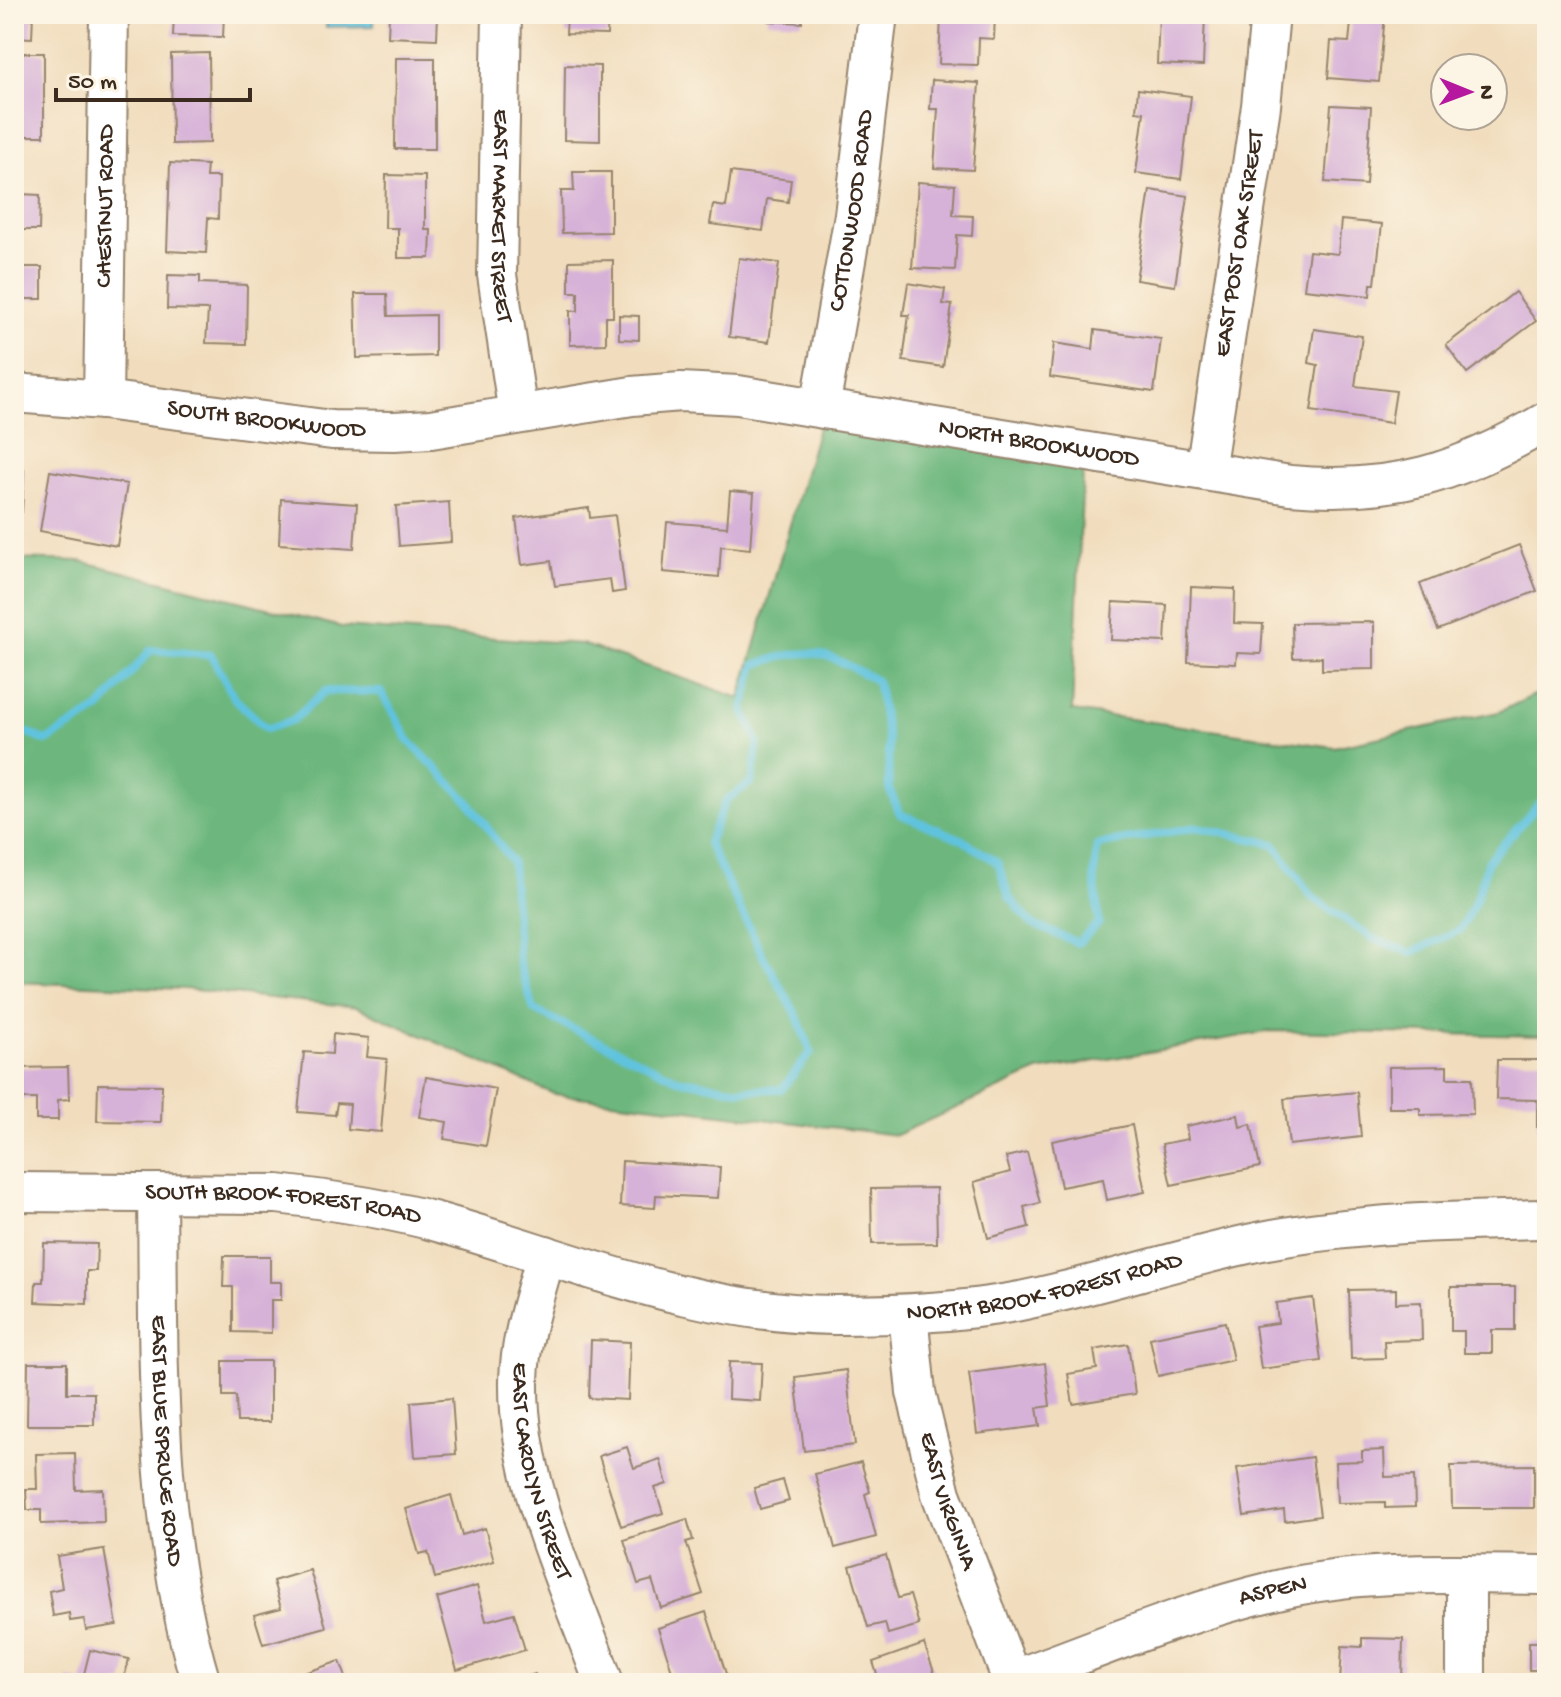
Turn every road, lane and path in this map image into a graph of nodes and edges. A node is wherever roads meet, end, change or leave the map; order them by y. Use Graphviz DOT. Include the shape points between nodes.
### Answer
graph roads {
  1 [pos="109,14"];
  2 [pos="502,14"];
  3 [pos="878,14"];
  4 [pos="1270,14"];
  5 [pos="14,393"];
  6 [pos="103,400"];
  7 [pos="820,408"];
  8 [pos="518,414"];
  9 [pos="1547,421"];
  10 [pos="1205,471"];
  11 [pos="14,1192"];
  12 [pos="157,1193"];
  13 [pos="1547,1219"];
  14 [pos="546,1255"];
  15 [pos="908,1314"];
  16 [pos="1466,1574"];
  17 [pos="1547,1575"];
  18 [pos="1013,1682"];
  19 [pos="201,1683"];
  20 [pos="604,1683"];
  21 [pos="1466,1683"];
  1 -- 6 [label="street, CHESTNUT ROAD"];
  2 -- 8 [label="street, EAST MARKET STREET" via="497,275"];
  3 -- 7 [label="street, COTTONWOOD ROAD" via="854,215"];
  4 -- 10 [label="street, EAST POST OAK STREET" via="1261,106"];
  5 -- 6 [label="street, SOUTH BROOKWOOD"];
  6 -- 8 [label="street, SOUTH BROOKWOOD" via="332,430 431,429"];
  7 -- 8 [label="street, NORTH BROOKWOOD" via="681,392"];
  7 -- 10 [label="street, NORTH BROOKWOOD"];
  9 -- 10 [label="street, NORTH BROOKWOOD" via="1464,466 1386,486 1330,489"];
  11 -- 12 [label="street, SOUTH BROOK FOREST ROAD"];
  12 -- 14 [label="street, SOUTH BROOK FOREST ROAD" via="310,1198 433,1221"];
  12 -- 19 [label="street, EAST BLUE SPRUCE ROAD" via="163,1491 171,1559"];
  13 -- 15 [label="street, NORTH BROOK FOREST ROAD" via="1413,1222 1314,1232 1017,1301"];
  14 -- 15 [label="street, NORTH BROOK FOREST ROAD" via="686,1299 746,1309"];
  14 -- 20 [label="street, EAST CAROLYN STREET" via="523,1344 519,1417 533,1486"];
  15 -- 18 [label="street, EAST VIRGINIA" via="916,1392 941,1494"];
  16 -- 17 [label="street, ASPEN"];
  16 -- 18 [label="street, ASPEN" via="1344,1579 1274,1590"];
  16 -- 21 [label="street"];
}
